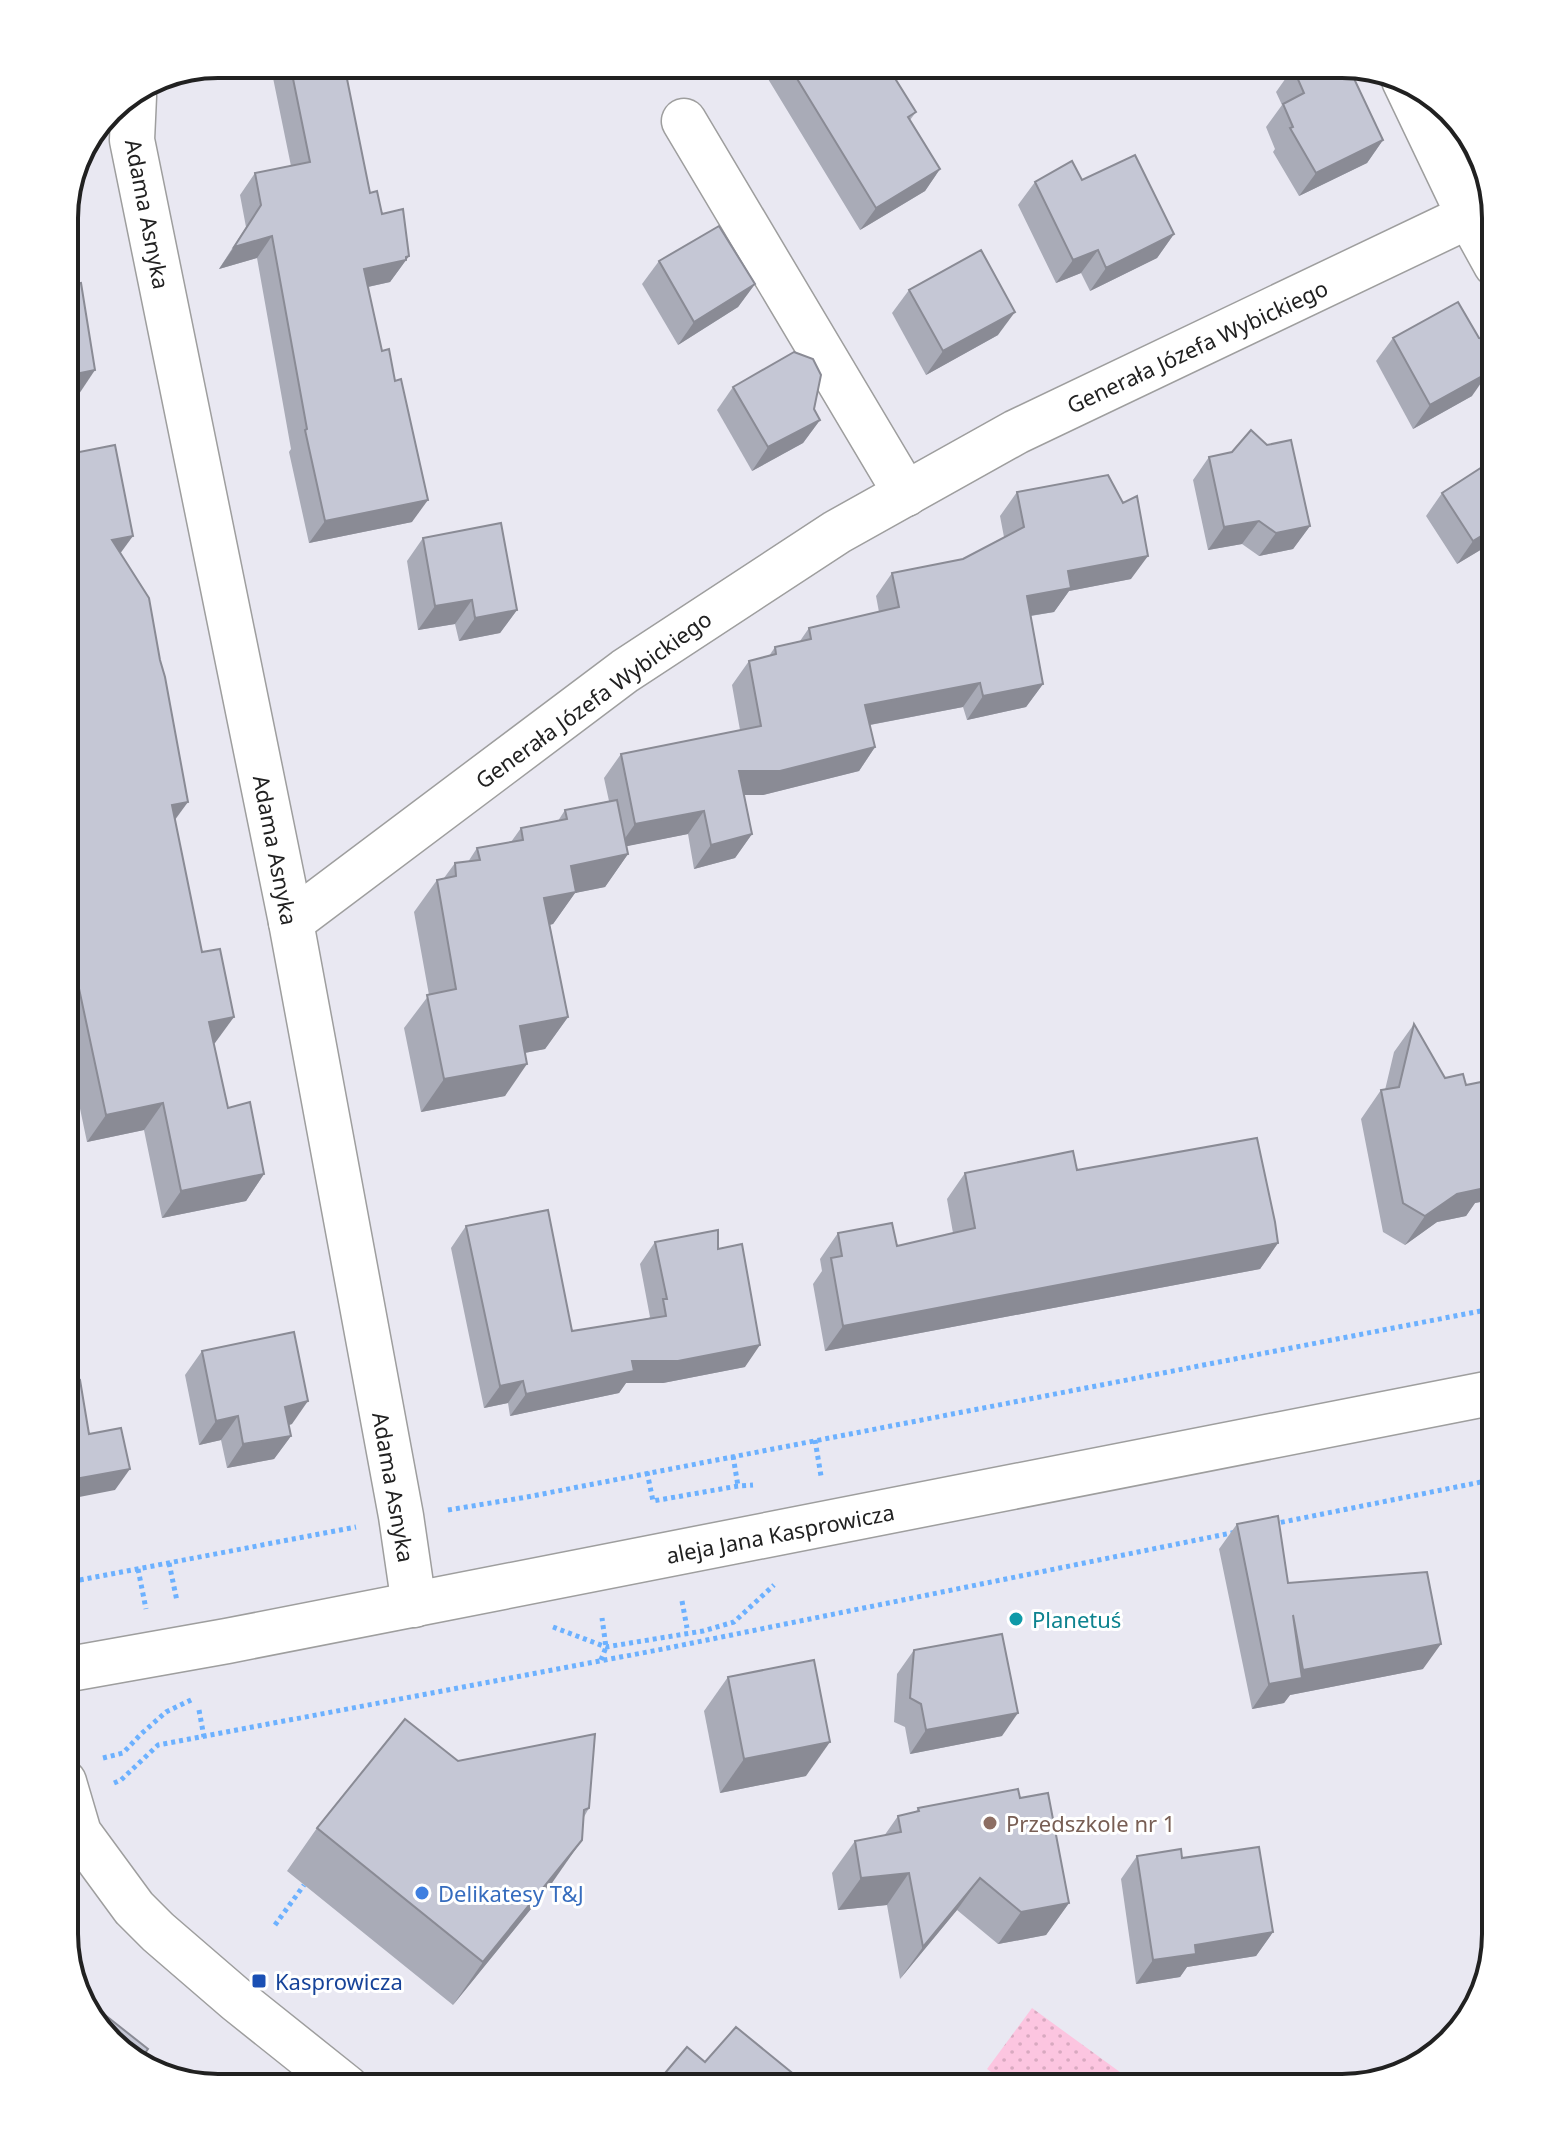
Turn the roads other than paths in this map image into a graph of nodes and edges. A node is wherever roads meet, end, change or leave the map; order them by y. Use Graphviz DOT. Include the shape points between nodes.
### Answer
graph roads {
  1 [pos="1415,99"];
  2 [pos="133,107"];
  3 [pos="684,121"];
  4 [pos="1481,212"];
  5 [pos="906,494"];
  6 [pos="291,922"];
  7 [pos="1482,1395"];
  8 [pos="414,1605"];
  9 [pos="78,1668"];
  10 [pos="78,1830"];
  11 [pos="329,2074"];
  1 -- 4 [label="street"];
  2 -- 6 [label="street, Adama Asnyka" via="132,140"];
  3 -- 5 [label="street"];
  4 -- 5 [label="street, Generała Józefa Wybickiego" via="1016,432"];
  5 -- 6 [label="street, Generała Józefa Wybickiego" via="837,532 625,671"];
  6 -- 8 [label="street, Adama Asnyka"];
  7 -- 8 [label="street, aleja Jana Kasprowicza"];
  8 -- 9 [label="street, aleja Jana Kasprowicza"];
  10 -- 11 [label="street" via="134,1908 158,1932"];
}
